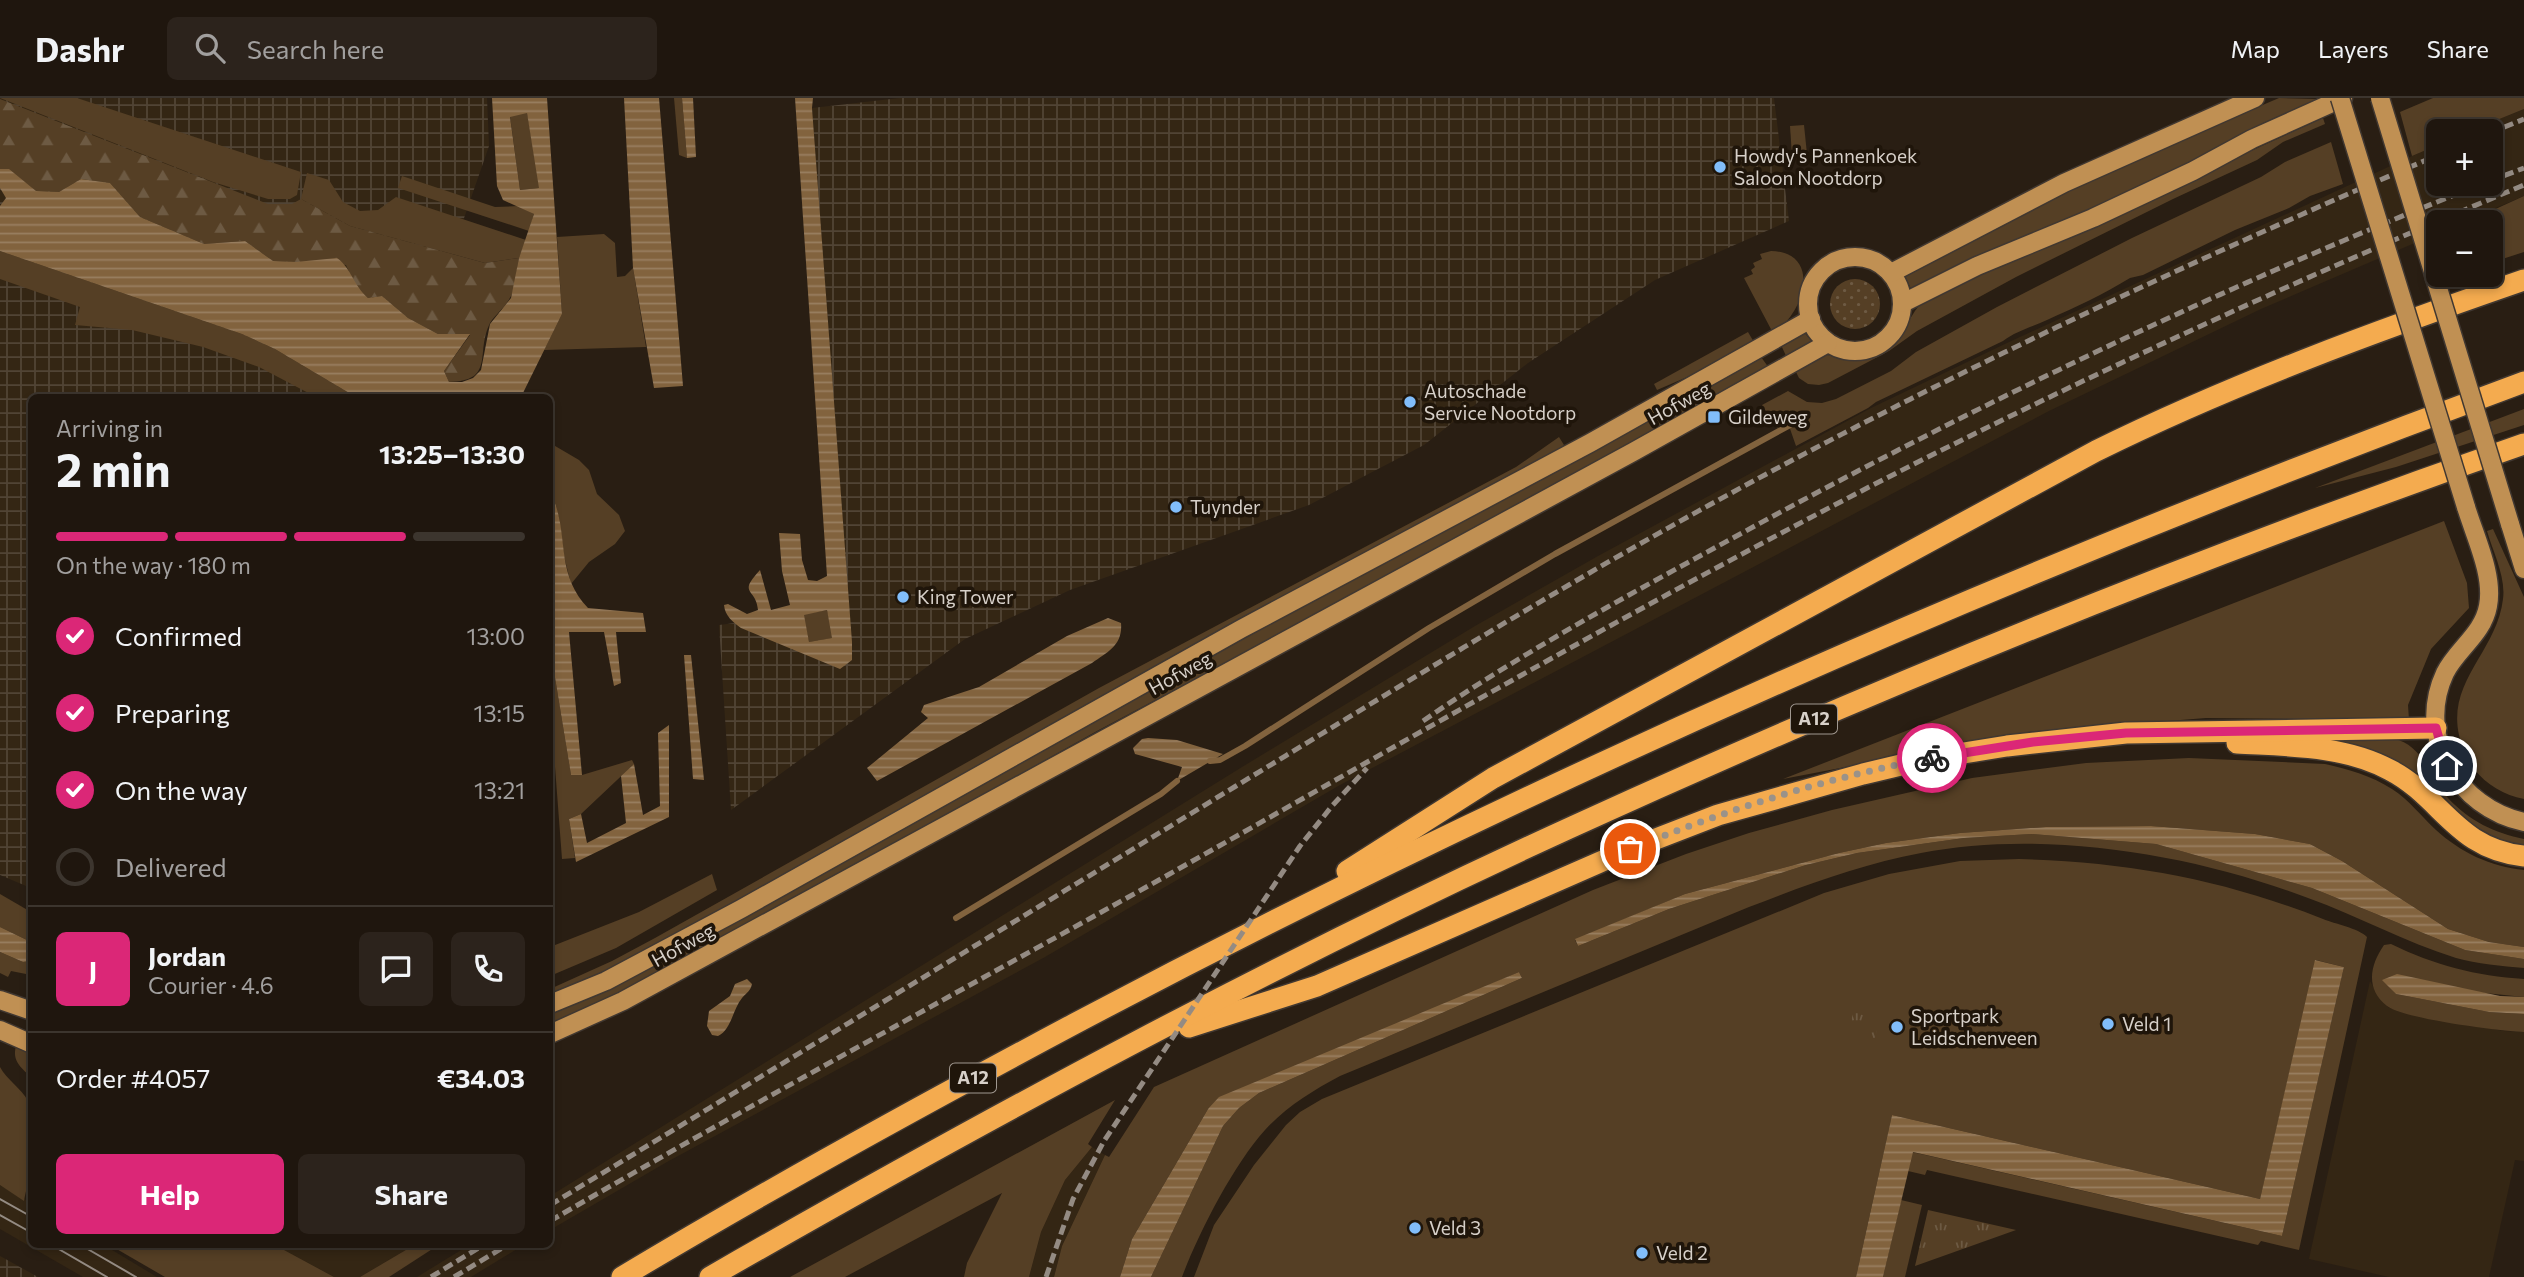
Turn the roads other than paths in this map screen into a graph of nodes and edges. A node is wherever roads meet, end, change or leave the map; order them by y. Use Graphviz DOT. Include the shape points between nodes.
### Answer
graph roads {
  1 [pos="2255,98"];
  2 [pos="2341,98"];
  3 [pos="2379,98"];
  4 [pos="1891,273"];
  5 [pos="2524,280"];
  6 [pos="1903,303"];
  7 [pos="2444,309"];
  8 [pos="1811,320"];
  9 [pos="2408,322"];
  10 [pos="1828,343"];
  11 [pos="2524,382"];
  12 [pos="2524,444"];
  13 [pos="2524,569"];
  14 [pos="2436,728"];
  15 [pos="2192,730"];
  16 [pos="2524,822"];
  17 [pos="2524,856"];
  18 [pos="1260,927"];
  19 [pos="0,1000"];
  20 [pos="553,1003"];
  21 [pos="28,1010"];
  22 [pos="0,1030"];
  23 [pos="553,1033"];
  24 [pos="28,1042"];
  25 [pos="1127,1047"];
  26 [pos="622,1277"];
  27 [pos="710,1277"];
  1 -- 4 [label="main road" via="2064,183"];
  2 -- 6 [label="main road" via="2093,218 1977,266"];
  2 -- 9 [label="main road, bridge"];
  3 -- 7 [label="main road, bridge"];
  4 -- 6 [label="main road"];
  4 -- 8 [label="main road" via="1857,257 1830,265 1812,285"];
  5 -- 7 [label="highway"];
  6 -- 10 [label="main road" via="1896,328 1877,346 1852,351"];
  7 -- 9 [label="highway"];
  7 -- 13 [label="main road, bridge"];
  8 -- 10 [label="main road"];
  8 -- 20 [label="main road, Hofweg" via="1601,438 1241,629 741,909 606,981"];
  9 -- 14 [label="main road, bridge" via="2488,579 2486,615 2443,679"];
  9 -- 18 [label="highway, A12" via="2164,418 2012,494 1493,778"];
  10 -- 23 [label="main road, Hofweg" via="623,1001"];
  11 -- 18 [label="highway, A12" via="2148,526 1817,664 1488,815"];
  12 -- 25 [label="highway, A12" via="2138,584 1849,704 1560,833"];
  14 -- 15 [label="highway, A12"];
  14 -- 16 [label="main road" via="2445,761 2465,791 2488,809"];
  15 -- 17 [label="highway, A12" via="2233,743 2328,750 2372,762 2405,779 2475,840"];
  15 -- 25 [label="highway, A12" via="2068,738 1980,750 1762,801 1630,849 1317,986"];
  18 -- 26 [label="highway, A12" via="919,1108"];
  19 -- 21 [label="main road"];
  22 -- 24 [label="main road"];
  25 -- 27 [label="highway, A12"];
}
